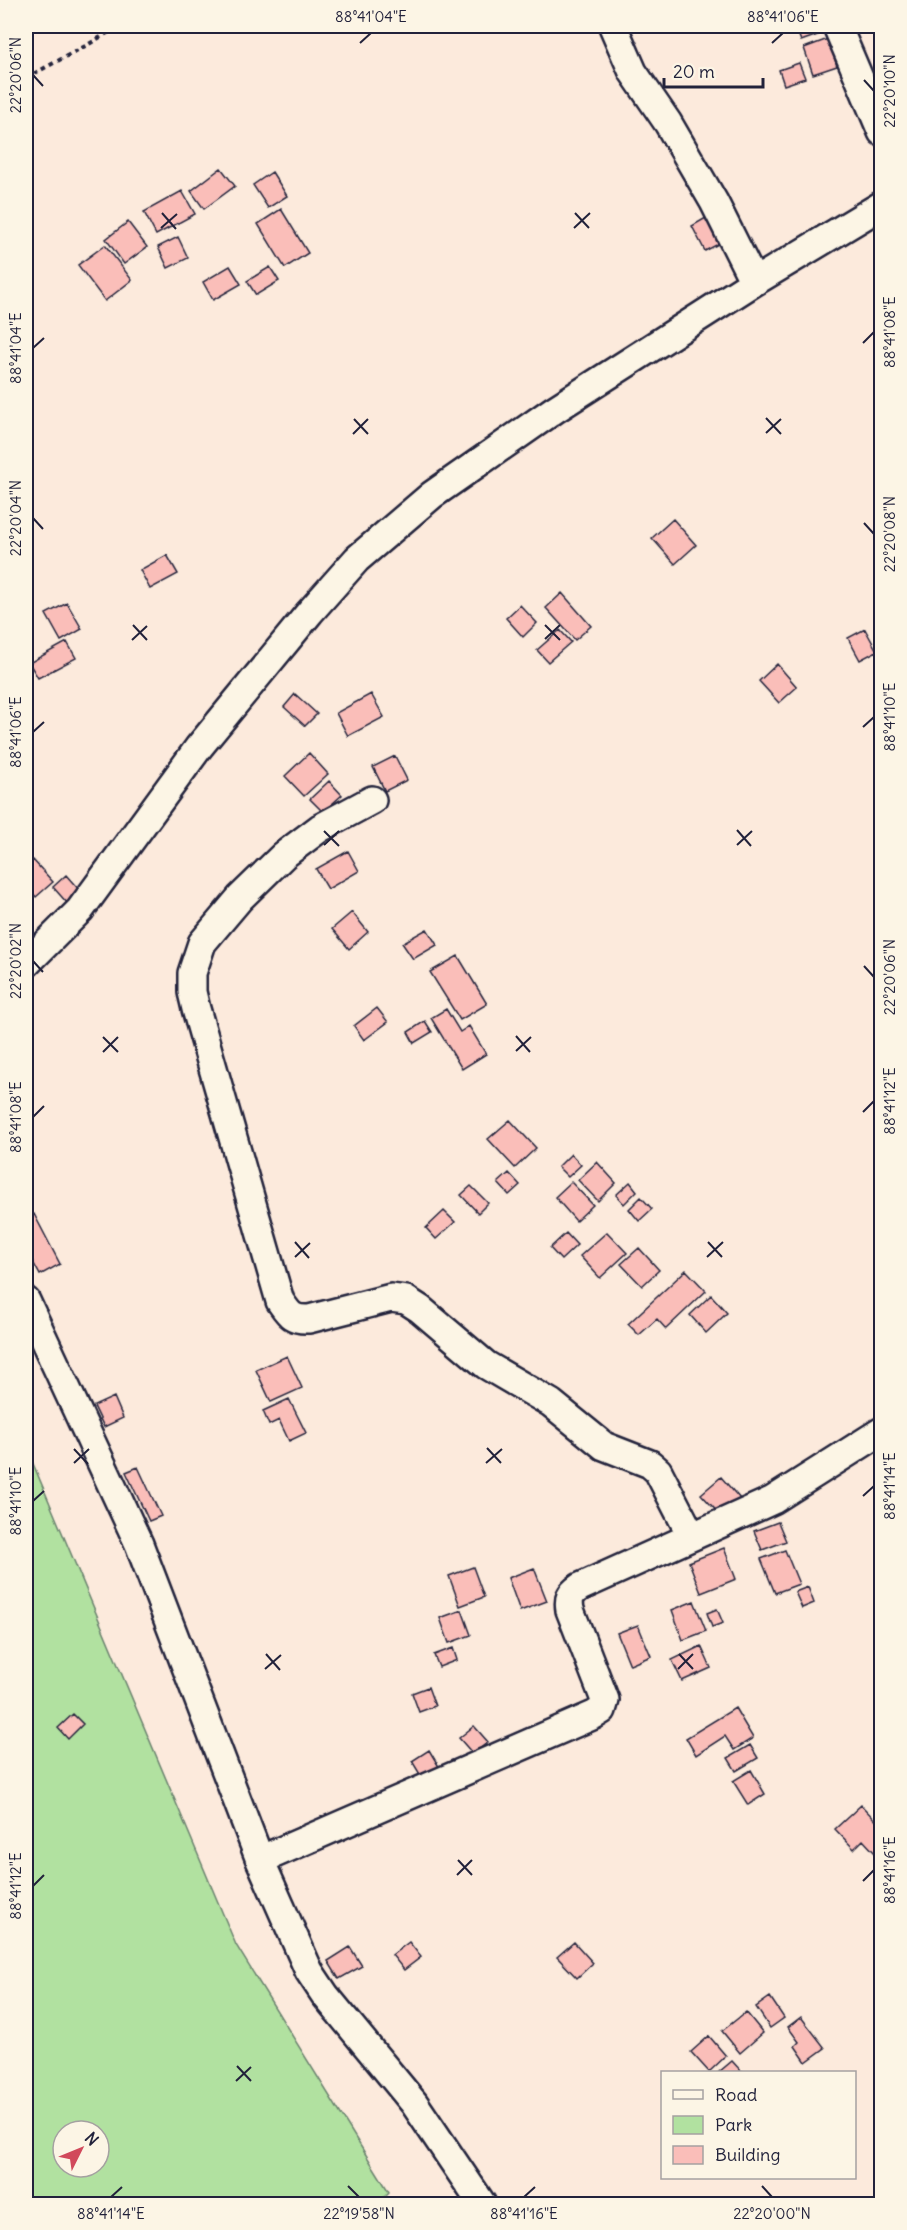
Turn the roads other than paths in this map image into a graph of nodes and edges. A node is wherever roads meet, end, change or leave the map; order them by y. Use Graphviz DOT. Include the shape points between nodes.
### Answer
graph roads {
  1 [pos="613,26"];
  2 [pos="837,26"];
  3 [pos="882,132"];
  4 [pos="882,205"];
  5 [pos="754,282"];
  6 [pos="372,800"];
  7 [pos="26,964"];
  8 [pos="26,1301"];
  9 [pos="882,1431"];
  10 [pos="691,1535"];
  11 [pos="260,1860"];
  12 [pos="482,2205"];
  1 -- 5 [label="street" via="633,72 704,185"];
  2 -- 3 [label="street"];
  4 -- 5 [label="street"];
  5 -- 7 [label="street" via="526,429 432,495 357,559 199,747 80,910"];
  6 -- 10 [label="street" via="320,828 284,855 201,943 192,973 196,1009 280,1301 288,1313 298,1319 309,1319 391,1298 406,1300 486,1365 551,1403 604,1446 650,1464 658,1471"];
  8 -- 11 [label="street" via="139,1544"];
  9 -- 10 [label="street" via="773,1500"];
  10 -- 11 [label="street" via="571,1593 570,1610 605,1700 602,1710"];
  11 -- 12 [label="street" via="309,1971 414,2103"];
}
